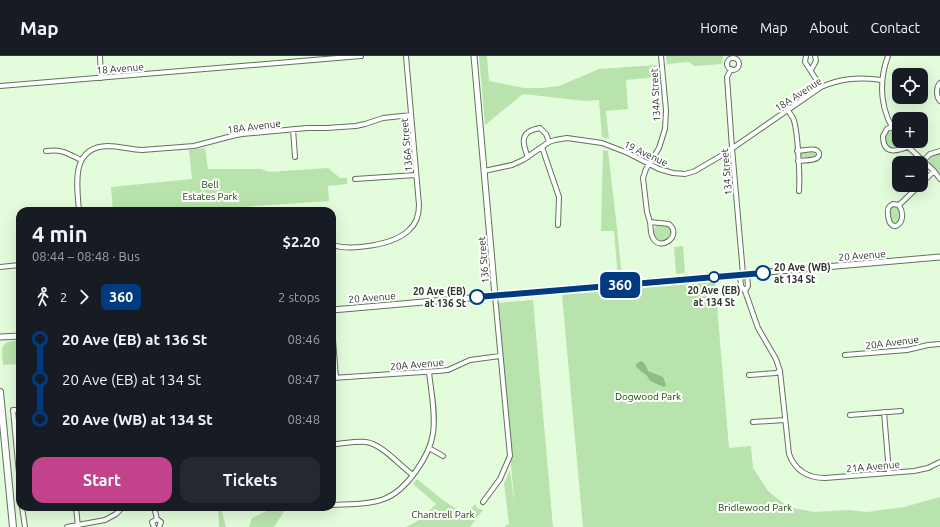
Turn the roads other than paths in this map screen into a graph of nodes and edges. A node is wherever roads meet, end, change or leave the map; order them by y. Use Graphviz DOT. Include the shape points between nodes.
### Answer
graph roads {
  1 [pos="100,56"];
  2 [pos="361,56"];
  3 [pos="406,56"];
  4 [pos="474,56"];
  5 [pos="661,56"];
  6 [pos="806,56"];
  7 [pos="815,56"];
  8 [pos="888,56"];
  9 [pos="313,58"];
  10 [pos="731,69"];
  11 [pos="811,70"];
  12 [pos="102,78"];
  13 [pos="882,80"];
  14 [pos="940,83"];
  15 [pos="0,86"];
  16 [pos="821,87"];
  17 [pos="940,101"];
  18 [pos="788,110"];
  19 [pos="411,115"];
  20 [pos="892,126"];
  21 [pos="293,129"];
  22 [pos="549,142"];
  23 [pos="542,147"];
  24 [pos="732,148"];
  25 [pos="906,148"];
  26 [pos="909,148"];
  27 [pos="46,151"];
  28 [pos="797,151"];
  29 [pos="940,151"];
  30 [pos="918,156"];
  31 [pos="928,156"];
  32 [pos="295,157"];
  33 [pos="528,157"];
  34 [pos="81,160"];
  35 [pos="798,160"];
  36 [pos="649,164"];
  37 [pos="928,166"];
  38 [pos="484,170"];
  39 [pos="934,171"];
  40 [pos="416,175"];
  41 [pos="928,177"];
  42 [pos="940,179"];
  43 [pos="355,180"];
  44 [pos="799,191"];
  45 [pos="912,192"];
  46 [pos="899,205"];
  47 [pos="79,207"];
  48 [pos="650,222"];
  49 [pos="558,225"];
  50 [pos="336,246"];
  51 [pos="940,257"];
  52 [pos="16,265"];
  53 [pos="0,267"];
  54 [pos="743,274"];
  55 [pos="745,290"];
  56 [pos="495,296"];
  57 [pos="336,310"];
  58 [pos="16,336"];
  59 [pos="0,337"];
  60 [pos="940,344"];
  61 [pos="845,355"];
  62 [pos="500,356"];
  63 [pos="780,371"];
  64 [pos="429,372"];
  65 [pos="749,375"];
  66 [pos="336,378"];
  67 [pos="0,392"];
  68 [pos="0,399"];
  69 [pos="16,410"];
  70 [pos="901,410"];
  71 [pos="884,412"];
  72 [pos="850,415"];
  73 [pos="785,420"];
  74 [pos="753,422"];
  75 [pos="16,435"];
  76 [pos="337,444"];
  77 [pos="429,448"];
  78 [pos="443,456"];
  79 [pos="940,462"];
  80 [pos="889,473"];
  81 [pos="805,474"];
  82 [pos="413,475"];
  83 [pos="483,502"];
  84 [pos="336,505"];
  85 [pos="23,511"];
  86 [pos="76,511"];
  87 [pos="119,511"];
  88 [pos="155,511"];
  89 [pos="156,519"];
  90 [pos="78,526"];
  91 [pos="13,527"];
  92 [pos="25,527"];
  93 [pos="67,527"];
  94 [pos="154,527"];
  95 [pos="159,527"];
  1 -- 12 [label="street"];
  2 -- 9 [label="street, 18 Avenue"];
  3 -- 19 [label="street, 136A Street"];
  4 -- 38 [label="street, 136 Street"];
  5 -- 36 [label="street, 134A Street" via="666,110 665,129 660,148"];
  6 -- 11 [label="street" via="805,62"];
  7 -- 11 [label="street" via="816,61"];
  8 -- 13 [label="street"];
  9 -- 12 [label="street, 18 Avenue"];
  10 -- 24 [label="street, 134 Street" via="727,77"];
  11 -- 16 [label="street"];
  12 -- 15 [label="street, 18 Avenue"];
  13 -- 16 [label="street, 18A Avenue" via="852,78"];
  13 -- 20 [label="street" via="882,100"];
  14 -- 17 [label="street" via="937,88"];
  16 -- 18 [label="street, 18A Avenue"];
  18 -- 24 [label="street, 18A Avenue"];
  18 -- 28 [label="street" via="793,118"];
  19 -- 21 [label="street, 18A Avenue" via="383,118 356,126"];
  19 -- 40 [label="street, 136A Street"];
  20 -- 25 [label="street" via="883,136 884,146 893,151"];
  21 -- 32 [label="street"];
  21 -- 34 [label="street, 18A Avenue" via="232,136 194,146 142,150 100,147 88,152"];
  22 -- 23 [label="street, 19 Avenue"];
  22 -- 33 [label="street" via="540,128 526,133 524,147"];
  22 -- 36 [label="street, 19 Avenue" via="567,138 591,140 621,150"];
  23 -- 33 [label="street, 19 Avenue"];
  23 -- 49 [label="street" via="559,197"];
  24 -- 36 [label="street, 19 Avenue" via="695,171 685,174 673,173"];
  24 -- 54 [label="street, 134 Street"];
  26 -- 30 [label="street"];
  27 -- 34 [label="street" via="64,151"];
  28 -- 35 [label="street"];
  28 -- 35 [label="street" via="815,150 819,154 816,159"];
  29 -- 31 [label="street"];
  33 -- 38 [label="street, 19 Avenue" via="512,165"];
  34 -- 47 [label="street" via="77,180"];
  35 -- 44 [label="street"];
  36 -- 48 [label="street, 134A Street" via="643,178"];
  37 -- 39 [label="street"];
  38 -- 56 [label="street, 136 Street"];
  39 -- 41 [label="street"];
  39 -- 42 [label="street"];
  40 -- 43 [label="street"];
  40 -- 50 [label="street, 136A Street" via="419,211 416,221 409,230 378,244"];
  45 -- 46 [label="street"];
  46 -- 46 [label="street" via="893,204 887,209 891,225 900,224 902,220 902,209"];
  48 -- 48 [label="street, 134A Street" via="654,240 661,244 671,239 673,229 669,224"];
  51 -- 54 [label="street, 20 Avenue"];
  52 -- 53 [label="street"];
  54 -- 55 [label="street, 134 Street" via="741,286"];
  54 -- 55 [label="street, 134 Street" via="748,286"];
  54 -- 56 [label="street, 20 Avenue"];
  55 -- 63 [label="street, 134 Street" via="758,328"];
  56 -- 57 [label="street, 20 Avenue"];
  56 -- 62 [label="street, 136 Street"];
  58 -- 59 [label="street"];
  60 -- 61 [label="street, 20A Avenue" via="907,350"];
  62 -- 64 [label="street, 20A Avenue" via="476,358 448,370"];
  62 -- 83 [label="street, 136 Street" via="510,456 500,480"];
  63 -- 65 [label="street"];
  63 -- 73 [label="street, 134 Street"];
  64 -- 66 [label="street, 20A Avenue"];
  64 -- 77 [label="street" via="434,427"];
  67 -- 68 [label="main road"];
  68 -- 91 [label="main road"];
  69 -- 75 [label="street"];
  70 -- 71 [label="street"];
  71 -- 72 [label="street"];
  71 -- 80 [label="street"];
  73 -- 74 [label="street"];
  73 -- 81 [label="street, 134 Street" via="789,454 795,466"];
  76 -- 82 [label="street" via="371,444"];
  77 -- 78 [label="street"];
  77 -- 82 [label="street"];
  79 -- 80 [label="street, 21A Avenue" via="921,470"];
  80 -- 81 [label="street, 21A Avenue" via="825,478"];
  82 -- 84 [label="street" via="402,488 386,498 365,503"];
  85 -- 92 [label="street"];
  86 -- 90 [label="street"];
  87 -- 90 [label="street" via="105,520"];
  88 -- 89 [label="street"];
  89 -- 94 [label="street" via="152,522"];
  89 -- 95 [label="street" via="161,522"];
  90 -- 93 [label="street"];
}
